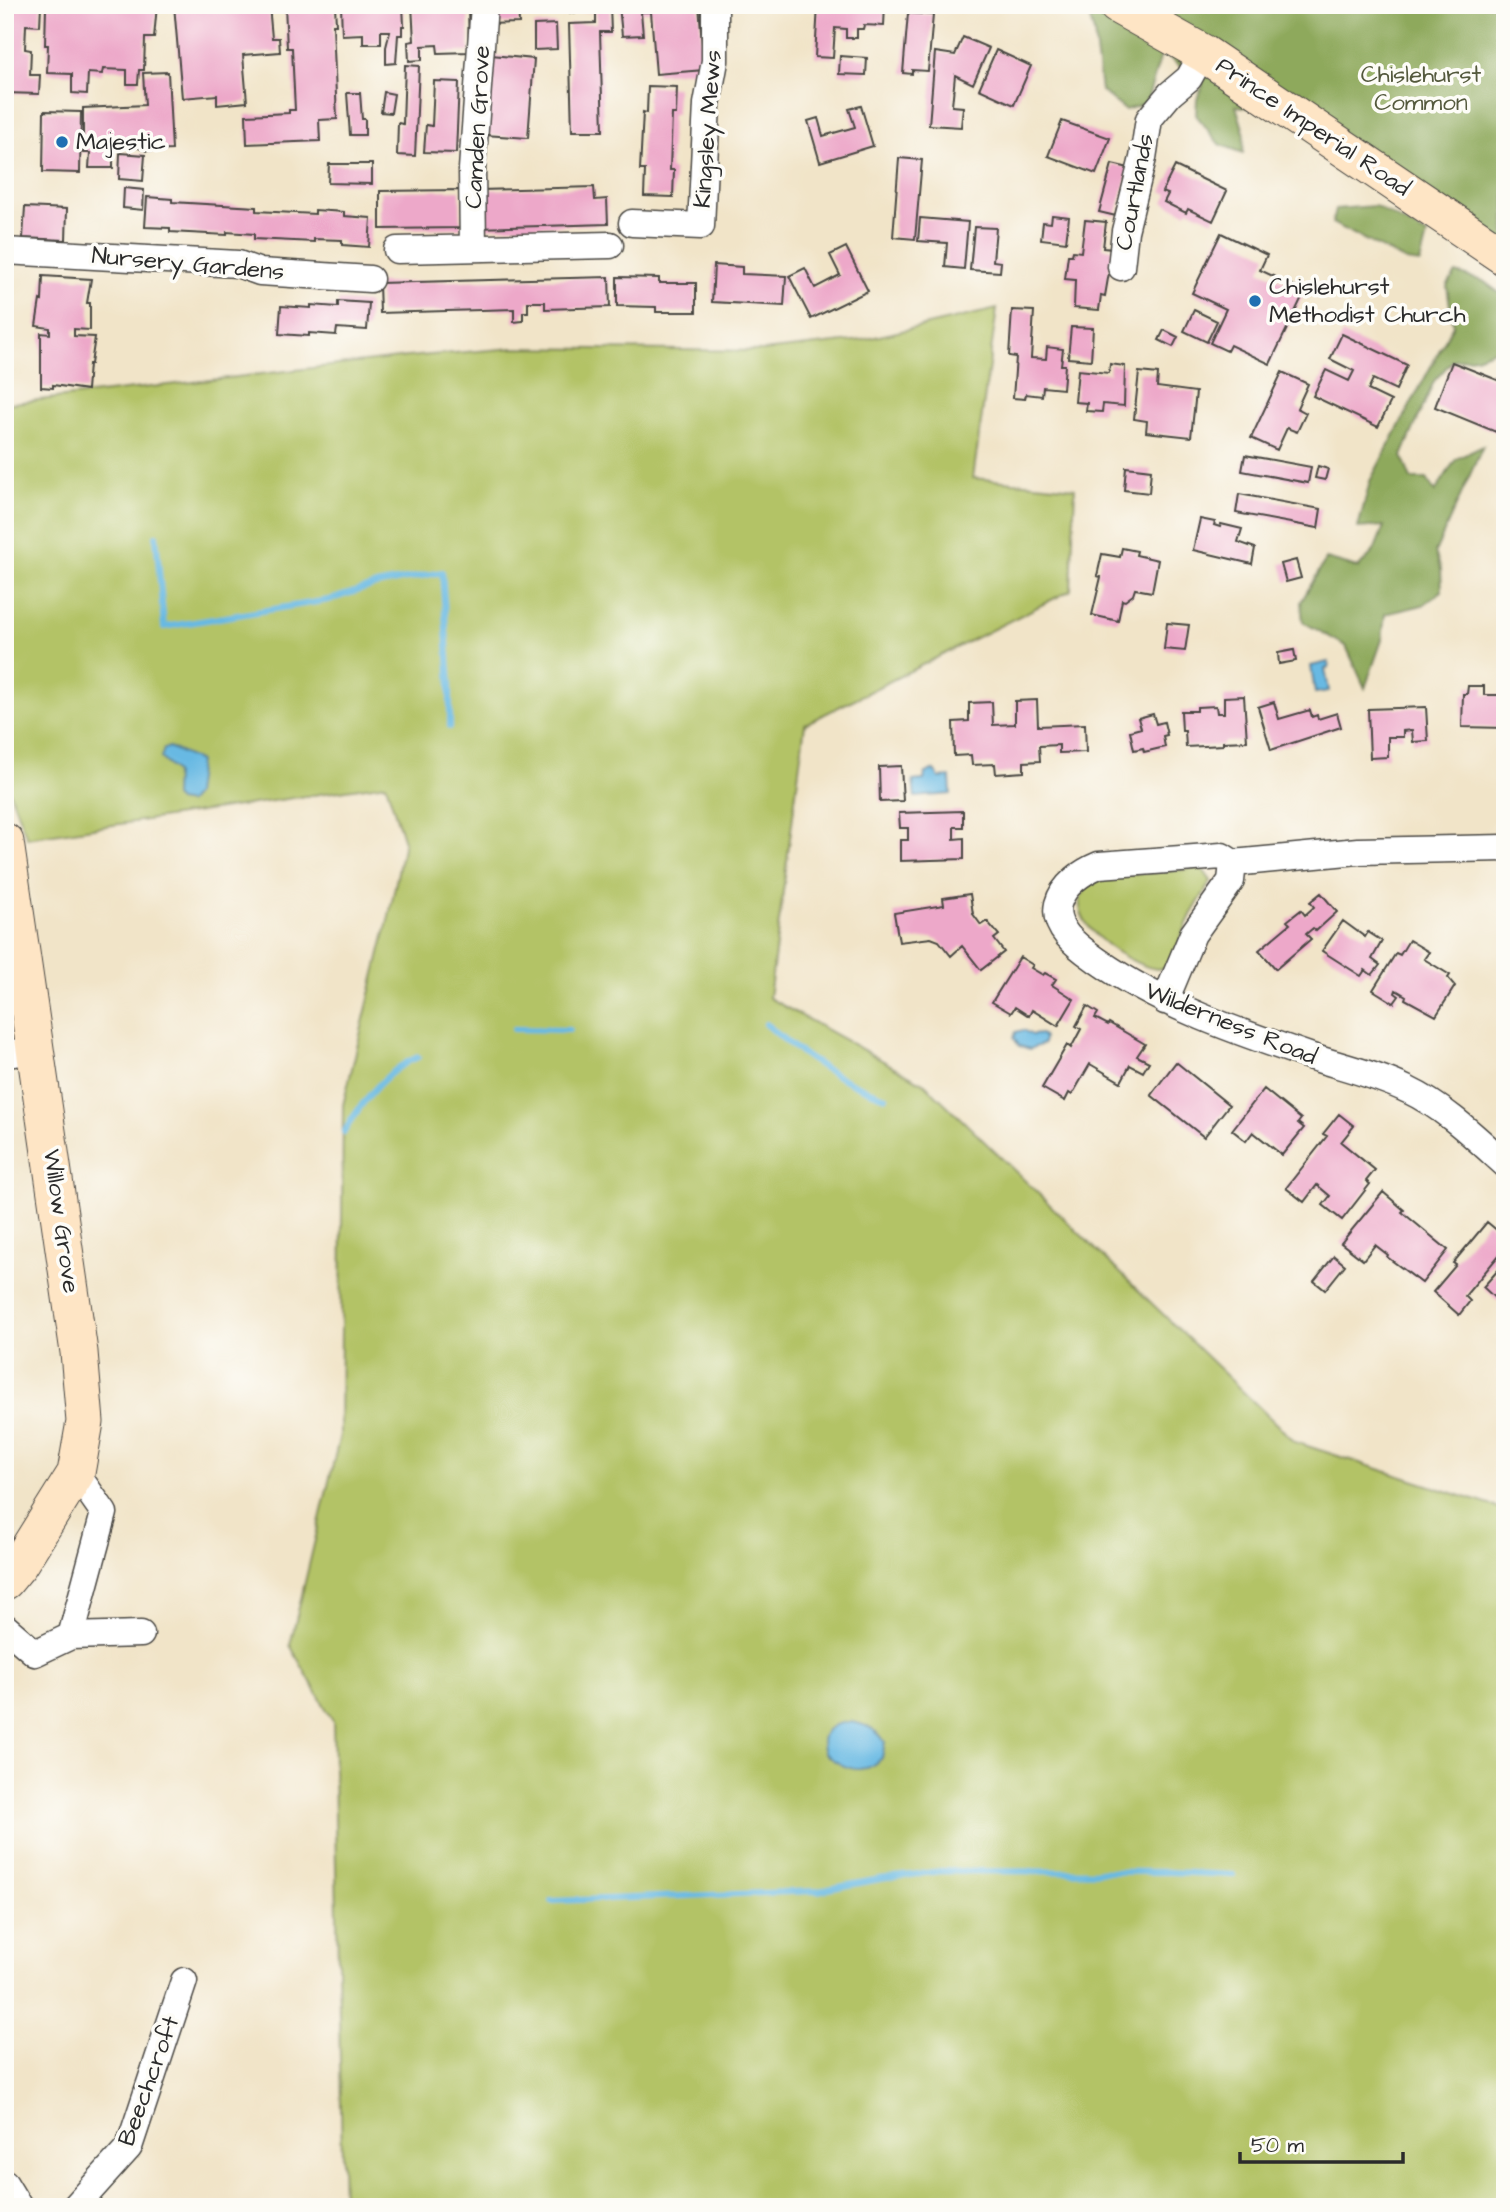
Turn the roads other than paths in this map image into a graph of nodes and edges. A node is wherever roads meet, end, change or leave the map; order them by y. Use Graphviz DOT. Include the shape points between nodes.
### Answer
graph roads {
  1 [pos="484,5"];
  2 [pos="715,5"];
  3 [pos="1117,5"];
  4 [pos="1203,53"];
  5 [pos="632,223"];
  6 [pos="610,245"];
  7 [pos="473,248"];
  8 [pos="397,250"];
  9 [pos="5,251"];
  10 [pos="1505,257"];
  11 [pos="1121,267"];
  12 [pos="370,279"];
  13 [pos="5,842"];
  14 [pos="1505,848"];
  15 [pos="1233,863"];
  16 [pos="1165,1001"];
  17 [pos="21,1052"];
  18 [pos="1505,1164"];
  19 [pos="76,1473"];
  20 [pos="5,1581"];
  21 [pos="5,1627"];
  22 [pos="142,1634"];
  23 [pos="71,1636"];
  24 [pos="184,1981"];
  25 [pos="5,2184"];
  26 [pos="19,2207"];
  27 [pos="75,2207"];
  1 -- 7 [label="street, Camden Grove" via="472,169"];
  2 -- 5 [label="street, Kingsley Mews" via="715,61 706,104 701,226"];
  3 -- 4 [label="street, Prince Imperial Road"];
  4 -- 10 [label="street, Prince Imperial Road"];
  4 -- 11 [label="street, Courtlands" via="1189,78 1149,119"];
  6 -- 7 [label="street"];
  7 -- 8 [label="street"];
  9 -- 12 [label="street, Nursery Gardens" via="238,264 260,272"];
  13 -- 17 [label="street, Willow Grove"];
  14 -- 15 [label="street, Wilderness Road" via="1358,851"];
  15 -- 16 [label="street" via="1231,881 1193,934"];
  15 -- 16 [label="street, Wilderness Road" via="1222,856 1099,865 1086,871 1061,896 1058,920 1074,943 1123,979"];
  16 -- 18 [label="street, Wilderness Road" via="1254,1038 1407,1089 1437,1107"];
  17 -- 19 [label="street, Willow Grove" via="79,1352 85,1422"];
  19 -- 20 [label="street, Willow Grove"];
  19 -- 23 [label="street" via="104,1513"];
  21 -- 23 [label="street" via="34,1653"];
  22 -- 23 [label="street"];
  24 -- 27 [label="street, Beechcroft" via="129,2147"];
  25 -- 26 [label="street"];
}
